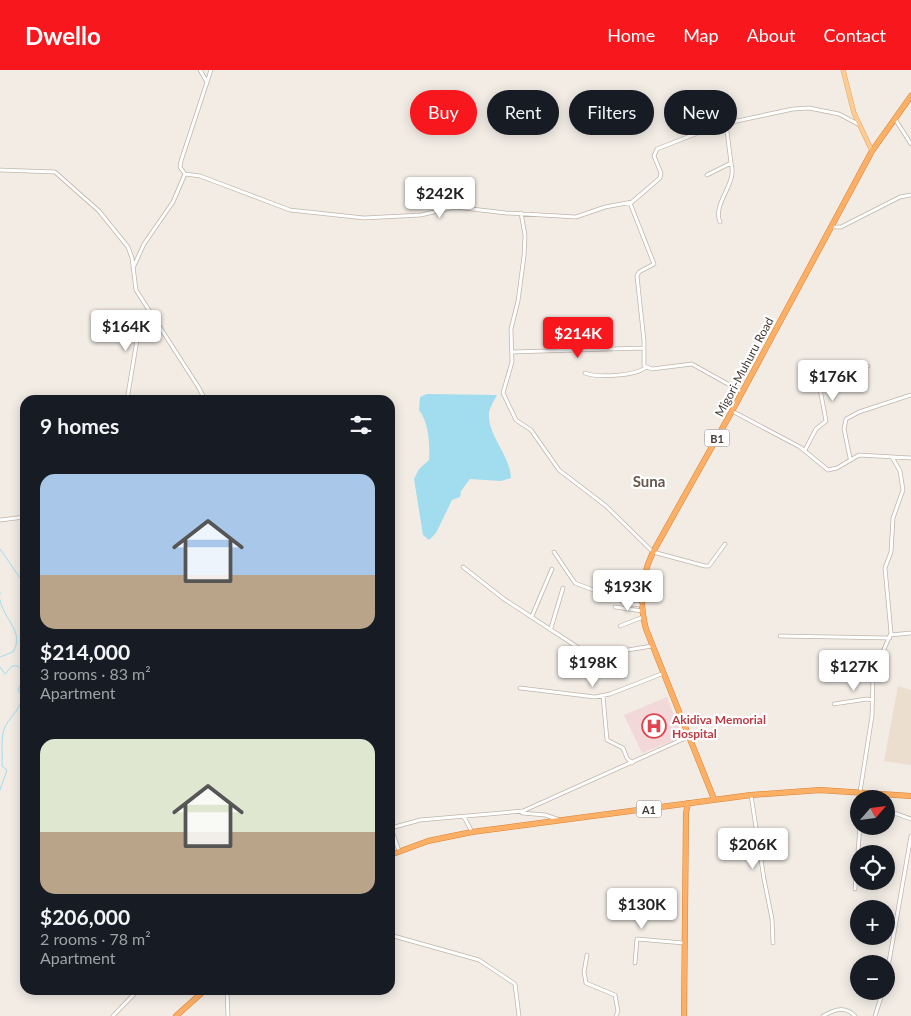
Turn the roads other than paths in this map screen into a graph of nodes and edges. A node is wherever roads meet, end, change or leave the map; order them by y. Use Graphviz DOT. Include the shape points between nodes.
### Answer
graph roads {
  1 [pos="200,70"];
  2 [pos="211,70"];
  3 [pos="843,70"];
  4 [pos="207,82"];
  5 [pos="911,96"];
  6 [pos="894,118"];
  7 [pos="737,120"];
  8 [pos="858,124"];
  9 [pos="692,135"];
  10 [pos="728,135"];
  11 [pos="911,144"];
  12 [pos="872,151"];
  13 [pos="731,163"];
  14 [pos="0,170"];
  15 [pos="184,174"];
  16 [pos="707,176"];
  17 [pos="911,195"];
  18 [pos="630,203"];
  19 [pos="521,213"];
  20 [pos="720,222"];
  21 [pos="831,227"];
  22 [pos="133,269"];
  23 [pos="153,319"];
  24 [pos="644,348"];
  25 [pos="512,352"];
  26 [pos="868,366"];
  27 [pos="645,368"];
  28 [pos="585,373"];
  29 [pos="742,392"];
  30 [pos="128,395"];
  31 [pos="202,395"];
  32 [pos="911,395"];
  33 [pos="732,411"];
  34 [pos="806,450"];
  35 [pos="892,457"];
  36 [pos="850,458"];
  37 [pos="911,458"];
  38 [pos="20,518"];
  39 [pos="0,520"];
  40 [pos="725,544"];
  41 [pos="554,552"];
  42 [pos="653,552"];
  43 [pos="463,568"];
  44 [pos="552,569"];
  45 [pos="563,588"];
  46 [pos="615,607"];
  47 [pos="642,611"];
  48 [pos="532,616"];
  49 [pos="620,626"];
  50 [pos="551,628"];
  51 [pos="911,633"];
  52 [pos="780,636"];
  53 [pos="890,637"];
  54 [pos="653,646"];
  55 [pos="664,672"];
  56 [pos="520,688"];
  57 [pos="603,696"];
  58 [pos="873,700"];
  59 [pos="834,704"];
  60 [pos="690,736"];
  61 [pos="627,758"];
  62 [pos="632,762"];
  63 [pos="626,765"];
  64 [pos="862,790"];
  65 [pos="850,791"];
  66 [pos="751,795"];
  67 [pos="895,795"];
  68 [pos="911,796"];
  69 [pos="714,799"];
  70 [pos="686,803"];
  71 [pos="519,812"];
  72 [pos="895,813"];
  73 [pos="464,817"];
  74 [pos="911,819"];
  75 [pos="560,820"];
  76 [pos="395,827"];
  77 [pos="472,832"];
  78 [pos="911,836"];
  79 [pos="395,841"];
  80 [pos="399,851"];
  81 [pos="395,853"];
  82 [pos="395,936"];
  83 [pos="685,943"];
  84 [pos="773,944"];
  85 [pos="587,955"];
  86 [pos="890,955"];
  87 [pos="635,963"];
  88 [pos="133,995"];
  89 [pos="199,995"];
  90 [pos="227,995"];
  91 [pos="880,1000"];
  92 [pos="113,1016"];
  93 [pos="176,1016"];
  94 [pos="228,1016"];
  95 [pos="519,1016"];
  96 [pos="616,1016"];
  97 [pos="684,1016"];
  98 [pos="823,1016"];
  99 [pos="855,1016"];
  100 [pos="875,1016"];
  1 -- 4 [label="street"];
  2 -- 4 [label="street"];
  3 -- 8 [label="main road"];
  4 -- 15 [label="street" via="181,161"];
  5 -- 6 [label="highway, Migori-Muhuru Road / B1"];
  6 -- 11 [label="street"];
  6 -- 12 [label="highway, Migori-Muhuru Road / B1"];
  7 -- 8 [label="street" via="804,108 842,115"];
  8 -- 12 [label="main road"];
  9 -- 18 [label="street" via="658,148 654,156 660,180"];
  10 -- 13 [label="street"];
  12 -- 21 [label="highway, Migori-Muhuru Road / B1"];
  13 -- 16 [label="street"];
  13 -- 20 [label="street" via="733,174 718,214"];
  14 -- 22 [label="street" via="60,174 95,206 126,242"];
  15 -- 19 [label="street" via="200,176 299,212 364,218 422,214 455,207"];
  15 -- 22 [label="street" via="169,209 144,244"];
  17 -- 21 [label="street" via="900,197 841,228"];
  18 -- 19 [label="street" via="576,217"];
  18 -- 24 [label="street" via="654,264 637,276"];
  19 -- 25 [label="street" via="525,243 511,329"];
  21 -- 29 [label="highway, Migori-Muhuru Road / B1"];
  22 -- 23 [label="street" via="136,290"];
  23 -- 30 [label="street" via="137,340"];
  23 -- 31 [label="street"];
  24 -- 25 [label="street"];
  24 -- 27 [label="street"];
  25 -- 42 [label="street" via="502,393 516,420 530,430 559,470 606,506"];
  26 -- 34 [label="street" via="821,378 826,420 816,429"];
  27 -- 28 [label="street" via="622,374"];
  27 -- 29 [label="street" via="692,364"];
  29 -- 33 [label="highway, Migori-Muhuru Road / B1"];
  32 -- 36 [label="street" via="846,419 844,429"];
  33 -- 34 [label="street"];
  33 -- 42 [label="highway, Migori-Muhuru Road / B1"];
  34 -- 36 [label="street" via="828,470 837,468"];
  35 -- 36 [label="street" via="865,455"];
  35 -- 37 [label="street"];
  35 -- 53 [label="street" via="898,467 903,490 893,518 891,552 885,568"];
  38 -- 39 [label="street"];
  40 -- 42 [label="street" via="709,566"];
  41 -- 47 [label="street" via="575,583"];
  42 -- 47 [label="highway, Migori-Muhuru Road / B1" via="643,581"];
  43 -- 48 [label="street"];
  44 -- 48 [label="street"];
  45 -- 50 [label="street"];
  46 -- 47 [label="street"];
  47 -- 49 [label="street"];
  47 -- 54 [label="highway, Migori-Muhuru Road / B1"];
  48 -- 50 [label="street"];
  50 -- 54 [label="street" via="591,656"];
  51 -- 53 [label="street"];
  52 -- 53 [label="street"];
  53 -- 58 [label="street" via="873,675"];
  54 -- 55 [label="highway, Migori-Muhuru Road / B1"];
  55 -- 57 [label="street"];
  55 -- 60 [label="highway, Migori-Muhuru Road / B1"];
  56 -- 57 [label="street" via="584,697"];
  57 -- 61 [label="street" via="607,740 623,748"];
  58 -- 59 [label="street"];
  58 -- 64 [label="street"];
  60 -- 62 [label="street"];
  60 -- 69 [label="highway, Migori-Muhuru Road / B1"];
  61 -- 62 [label="street"];
  61 -- 63 [label="street"];
  62 -- 63 [label="street"];
  63 -- 71 [label="street"];
  65 -- 66 [label="highway, A1" via="820,790"];
  66 -- 69 [label="highway, A1"];
  66 -- 84 [label="street" via="772,919"];
  67 -- 68 [label="highway, A1"];
  69 -- 70 [label="highway, A1"];
  70 -- 75 [label="highway, A1"];
  70 -- 83 [label="highway"];
  71 -- 73 [label="street"];
  71 -- 75 [label="street" via="545,814"];
  72 -- 74 [label="street"];
  73 -- 76 [label="street" via="420,820"];
  73 -- 77 [label="street"];
  75 -- 77 [label="highway, A1"];
  77 -- 80 [label="highway, A1"];
  78 -- 86 [label="street"];
  79 -- 80 [label="street"];
  80 -- 81 [label="highway, A1"];
  82 -- 95 [label="street" via="482,962 515,984"];
  83 -- 87 [label="street" via="637,939"];
  83 -- 97 [label="highway"];
  85 -- 96 [label="street" via="586,983 615,995"];
  88 -- 92 [label="street"];
  89 -- 93 [label="highway"];
  90 -- 94 [label="street"];
  91 -- 100 [label="street"];
  98 -- 99 [label="street" via="844,1008"];
}
